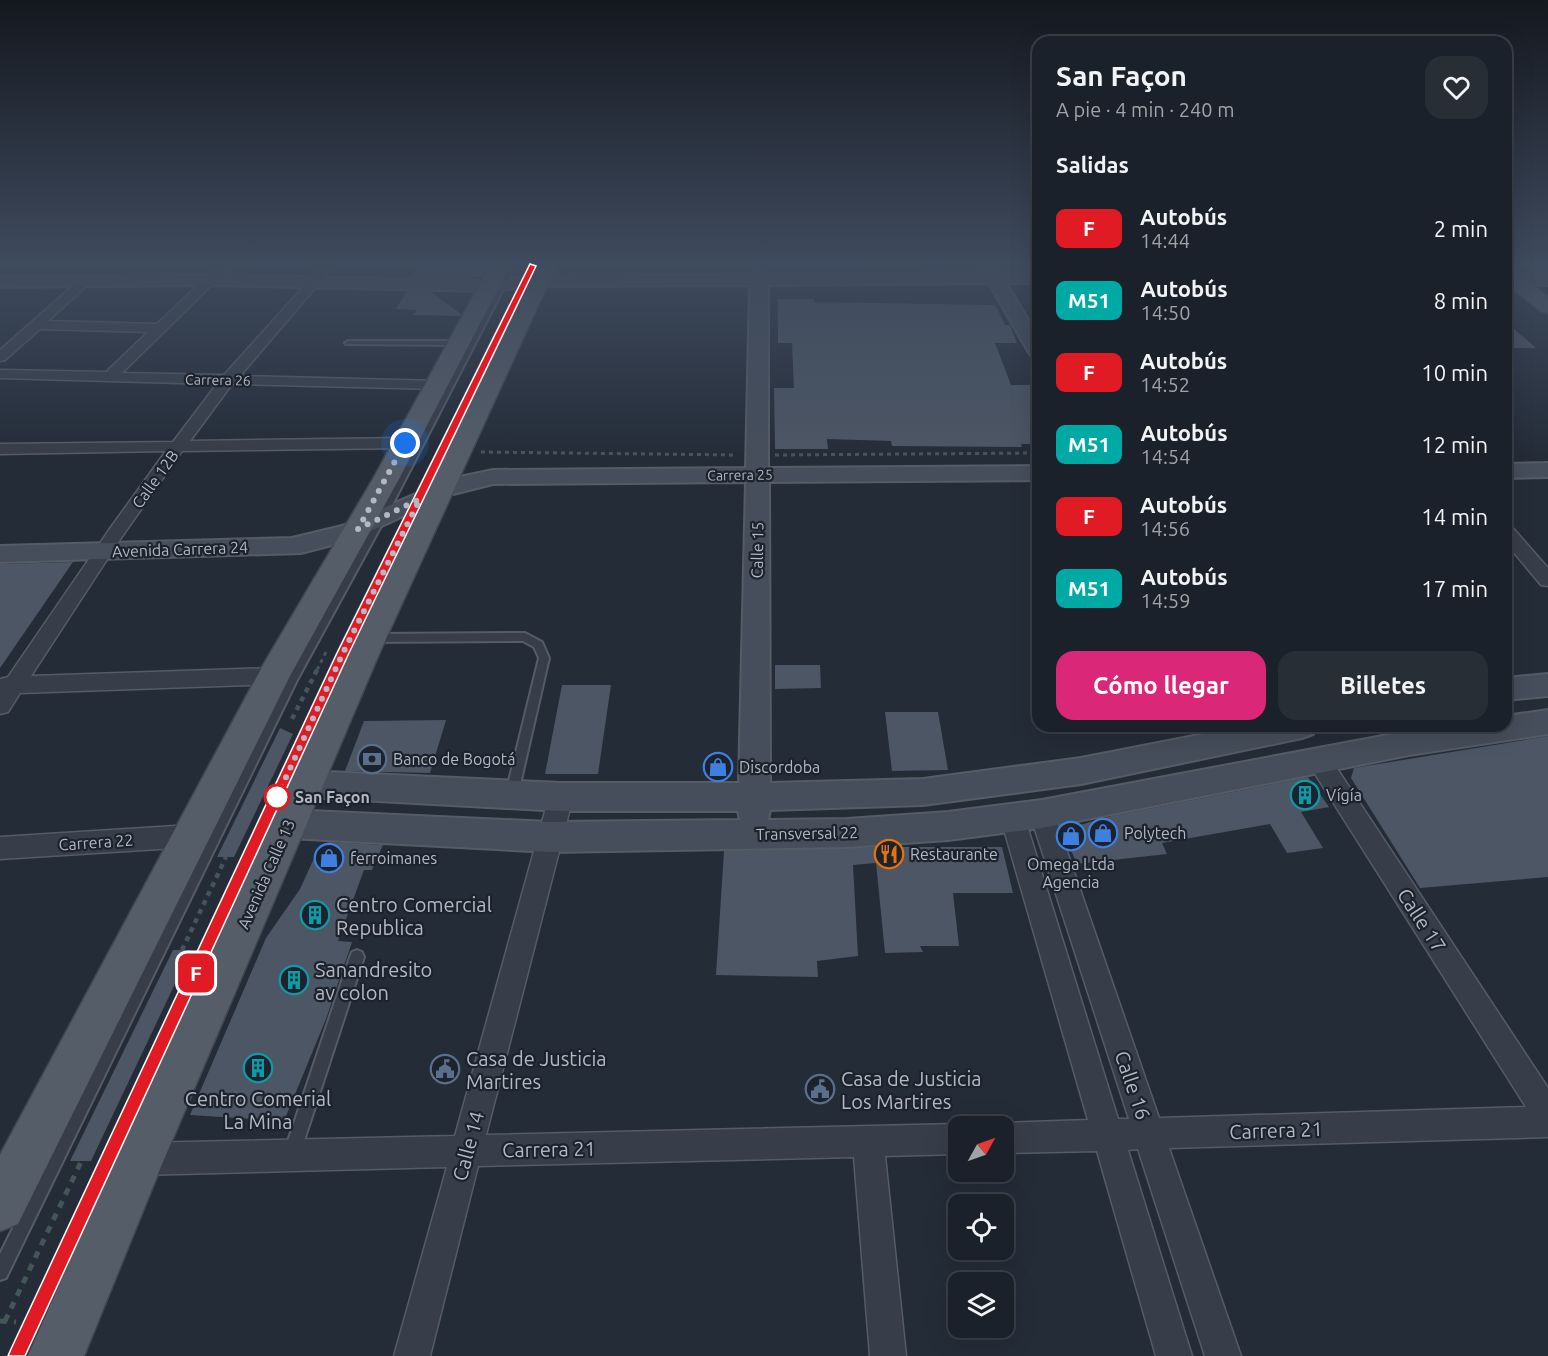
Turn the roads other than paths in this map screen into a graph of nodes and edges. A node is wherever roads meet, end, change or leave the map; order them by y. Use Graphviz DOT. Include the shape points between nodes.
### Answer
graph roads {
  1 [pos="30,329"];
  2 [pos="159,329"];
  3 [pos="273,329"];
  4 [pos="467,329"];
  5 [pos="471,329"];
  6 [pos="510,329"];
  7 [pos="759,329"];
  8 [pos="348,343"];
  9 [pos="459,343"];
  10 [pos="0,357"];
  11 [pos="0,374"];
  12 [pos="109,377"];
  13 [pos="228,380"];
  14 [pos="430,385"];
  15 [pos="405,443"];
  16 [pos="178,447"];
  17 [pos="0,449"];
  18 [pos="1548,470"];
  19 [pos="1512,471"];
  20 [pos="1032,473"];
  21 [pos="759,474"];
  22 [pos="431,494"];
  23 [pos="370,523"];
  24 [pos="0,537"];
  25 [pos="1512,538"];
  26 [pos="109,543"];
  27 [pos="0,554"];
  28 [pos="1548,580"];
  29 [pos="372,638"];
  30 [pos="274,676"];
  31 [pos="7,685"];
  32 [pos="1548,685"];
  33 [pos="1512,688"];
  34 [pos="0,706"];
  35 [pos="1548,722"];
  36 [pos="1512,727"];
  37 [pos="1268,732"];
  38 [pos="1293,732"];
  39 [pos="1482,732"];
  40 [pos="1310,764"];
  41 [pos="306,784"];
  42 [pos="511,796"];
  43 [pos="561,797"];
  44 [pos="754,797"];
  45 [pos="1028,816"];
  46 [pos="289,824"];
  47 [pos="753,835"];
  48 [pos="550,837"];
  49 [pos="209,846"];
  50 [pos="0,848"];
  51 [pos="357,957"];
  52 [pos="1548,1115"];
  53 [pos="1548,1122"];
  54 [pos="1149,1134"];
  55 [pos="1108,1135"];
  56 [pos="1014,1138"];
  57 [pos="948,1139"];
  58 [pos="868,1141"];
  59 [pos="466,1151"];
  60 [pos="291,1155"];
  61 [pos="139,1159"];
  62 [pos="0,1206"];
  63 [pos="0,1272"];
  64 [pos="18,1356"];
  65 [pos="56,1356"];
  66 [pos="412,1356"];
  67 [pos="888,1356"];
  68 [pos="1174,1356"];
  69 [pos="1223,1356"];
  1 -- 10 [label="street"];
  2 -- 12 [label="street"];
  3 -- 13 [label="street, Calle 12B"];
  4 -- 9 [label="main road"];
  5 -- 23 [label="lane"];
  6 -- 22 [label="main road, Avenida Calle 13"];
  7 -- 21 [label="street, Calle 15"];
  8 -- 9 [label="lane"];
  9 -- 14 [label="main road"];
  11 -- 12 [label="street, Carrera 26"];
  12 -- 13 [label="street, Carrera 26"];
  13 -- 14 [label="street, Carrera 26"];
  13 -- 16 [label="street, Calle 12B"];
  14 -- 15 [label="main road"];
  15 -- 16 [label="street"];
  15 -- 23 [label="main road"];
  16 -- 17 [label="street"];
  16 -- 26 [label="street, Calle 12B"];
  18 -- 19 [label="street"];
  20 -- 21 [label="street, Carrera 25"];
  21 -- 22 [label="street, Carrera 25" via="493,477 465,481"];
  21 -- 44 [label="street, Calle 15"];
  22 -- 23 [label="street, Avenida Carrera 24"];
  22 -- 29 [label="main road, Avenida Calle 13"];
  22 -- 64 [label="lane" via="343,653"];
  23 -- 26 [label="street, Avenida Carrera 24" via="315,543 292,546"];
  23 -- 30 [label="main road"];
  23 -- 63 [label="lane"];
  24 -- 26 [label="street, Avenida Carrera 24"];
  25 -- 28 [label="street"];
  26 -- 27 [label="street, Avenida Carrera 24"];
  26 -- 31 [label="street, Calle 12B"];
  29 -- 41 [label="main road, Avenida Calle 13"];
  29 -- 42 [label="lane" via="525,637 538,645 544,658"];
  30 -- 31 [label="street"];
  30 -- 49 [label="main road"];
  31 -- 34 [label="street, Calle 12B"];
  32 -- 33 [label="street"];
  35 -- 36 [label="street"];
  37 -- 44 [label="street" via="1147,759 983,786 923,792"];
  38 -- 40 [label="street, Calle 17"];
  39 -- 40 [label="street"];
  40 -- 45 [label="street, Transversal 22"];
  40 -- 52 [label="street, Calle 17"];
  41 -- 42 [label="street"];
  41 -- 46 [label="main road, Avenida Calle 13"];
  42 -- 43 [label="street"];
  43 -- 44 [label="street"];
  43 -- 48 [label="street, Calle 14"];
  44 -- 47 [label="street, Calle 15"];
  45 -- 47 [label="street, Transversal 22" via="847,833"];
  45 -- 54 [label="street, Calle 16"];
  45 -- 55 [label="street"];
  46 -- 48 [label="street, Transversal 22"];
  46 -- 61 [label="main road, Avenida Calle 13"];
  47 -- 48 [label="street, Transversal 22"];
  48 -- 59 [label="street, Calle 14"];
  49 -- 50 [label="street, Carrera 22"];
  49 -- 62 [label="main road"];
  51 -- 60 [label="lane"];
  53 -- 54 [label="street, Carrera 21"];
  54 -- 55 [label="street, Carrera 21"];
  54 -- 69 [label="street, Calle 16"];
  55 -- 56 [label="street, Carrera 21"];
  55 -- 68 [label="street"];
  57 -- 58 [label="street, Carrera 21"];
  58 -- 59 [label="street, Carrera 21"];
  58 -- 67 [label="street"];
  59 -- 60 [label="street, Carrera 21"];
  59 -- 66 [label="street, Calle 14"];
  60 -- 61 [label="street, Carrera 21"];
  61 -- 65 [label="main road, Avenida Calle 13"];
}
